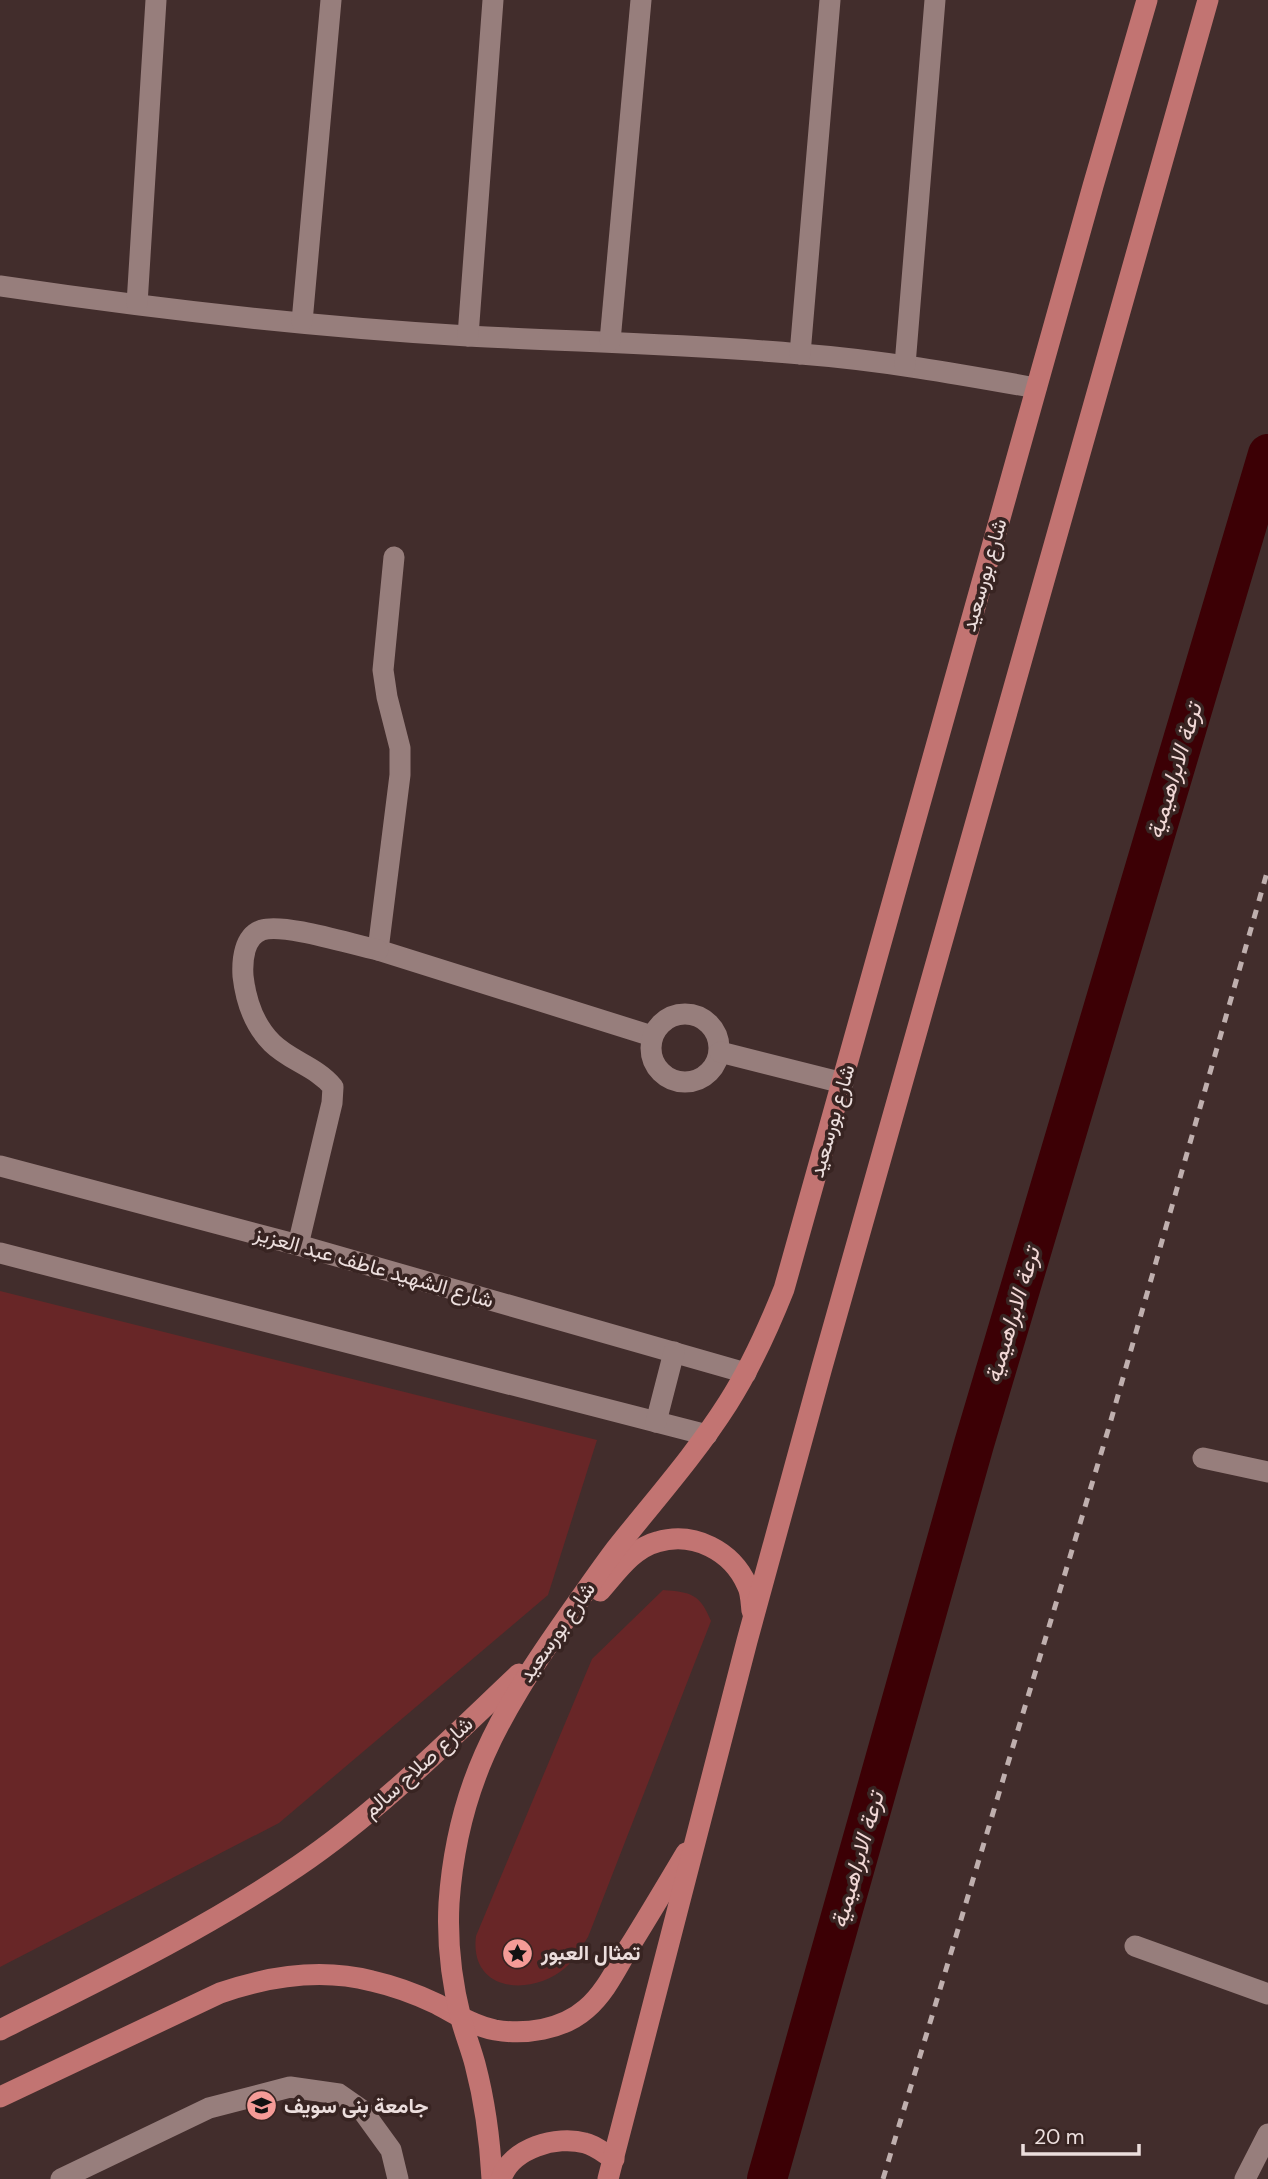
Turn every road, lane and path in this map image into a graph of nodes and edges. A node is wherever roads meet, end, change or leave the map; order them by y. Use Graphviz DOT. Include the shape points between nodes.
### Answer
graph roads {
  1 [pos="156,0"];
  2 [pos="331,0"];
  3 [pos="493,0"];
  4 [pos="641,0"];
  5 [pos="830,0"];
  6 [pos="935,0"];
  7 [pos="1147,0"];
  8 [pos="1208,0"];
  9 [pos="0,286"];
  10 [pos="137,304"];
  11 [pos="302,323"];
  12 [pos="468,336"];
  13 [pos="610,341"];
  14 [pos="800,354"];
  15 [pos="905,365"];
  16 [pos="1036,388"];
  17 [pos="394,557"];
  18 [pos="379,950"];
  19 [pos="652,1036"];
  20 [pos="720,1052"];
  21 [pos="843,1083"];
  22 [pos="0,1166"];
  23 [pos="298,1245"];
  24 [pos="0,1253"];
  25 [pos="674,1352"];
  26 [pos="747,1373"];
  27 [pos="656,1422"];
  28 [pos="707,1435"];
  29 [pos="1203,1458"];
  30 [pos="1268,1472"];
  31 [pos="747,1641"];
  32 [pos="545,1648"];
  33 [pos="698,1832"];
  34 [pos="1135,1946"];
  35 [pos="1268,1994"];
  36 [pos="461,2018"];
  37 [pos="0,2030"];
  38 [pos="0,2097"];
  39 [pos="1268,2134"];
  40 [pos="611,2169"];
  41 [pos="61,2179"];
  42 [pos="398,2179"];
  43 [pos="492,2179"];
  44 [pos="501,2179"];
  45 [pos="1245,2179"];
  1 -- 10 [label="street"];
  2 -- 11 [label="street"];
  3 -- 12 [label="street"];
  4 -- 13 [label="street"];
  5 -- 14 [label="street"];
  6 -- 15 [label="street"];
  7 -- 16 [label="main road, شارع بورسعيد"];
  8 -- 31 [label="main road"];
  9 -- 10 [label="street"];
  10 -- 11 [label="street"];
  11 -- 12 [label="street"];
  12 -- 13 [label="street"];
  13 -- 14 [label="street"];
  14 -- 15 [label="street"];
  15 -- 16 [label="street"];
  16 -- 21 [label="main road, شارع بورسعيد"];
  17 -- 18 [label="street" via="383,670 400,748 400,775"];
  18 -- 19 [label="street"];
  18 -- 23 [label="street" via="283,929 262,930 244,952 245,994 256,1024 274,1045 324,1076 333,1087"];
  19 -- 20 [label="street" via="662,1022 677,1014 693,1014 708,1023"];
  19 -- 20 [label="street" via="650,1052 656,1068 668,1079 685,1083 701,1079"];
  20 -- 21 [label="street"];
  21 -- 26 [label="main road, شارع بورسعيد" via="783,1289"];
  22 -- 23 [label="street, شارع الشهيد عاطف عبد العزيز"];
  23 -- 25 [label="street, شارع الشهيد عاطف عبد العزيز"];
  24 -- 27 [label="street"];
  25 -- 26 [label="street, شارع الشهيد عاطف عبد العزيز"];
  25 -- 27 [label="street"];
  26 -- 28 [label="main road, شارع بورسعيد"];
  27 -- 28 [label="street"];
  28 -- 32 [label="main road, شارع بورسعيد"];
  29 -- 30 [label="street"];
  31 -- 32 [label="main road, شارع صلاح سالم" via="753,1614 748,1586 734,1562 711,1546 684,1539 656,1542 633,1555"];
  31 -- 33 [label="main road"];
  32 -- 36 [label="main road, شارع بورسعيد" via="488,1743 457,1839 449,1906"];
  32 -- 37 [label="main road, شارع صلاح سالم" via="417,1772 300,1864 174,1942"];
  33 -- 36 [label="main road" via="605,1987 585,2010 559,2025 530,2032 494,2030"];
  33 -- 40 [label="main road"];
  34 -- 35 [label="street"];
  36 -- 38 [label="main road" via="403,1989 369,1980 335,1975 272,1978 220,1993"];
  36 -- 43 [label="main road, شارع بورسعيد" via="485,2109"];
  39 -- 45 [label="street"];
  40 -- 44 [label="main road" via="587,2143 555,2140 525,2150"];
  41 -- 42 [label="street" via="209,2108 290,2087 339,2094 362,2109 391,2150"];
}
